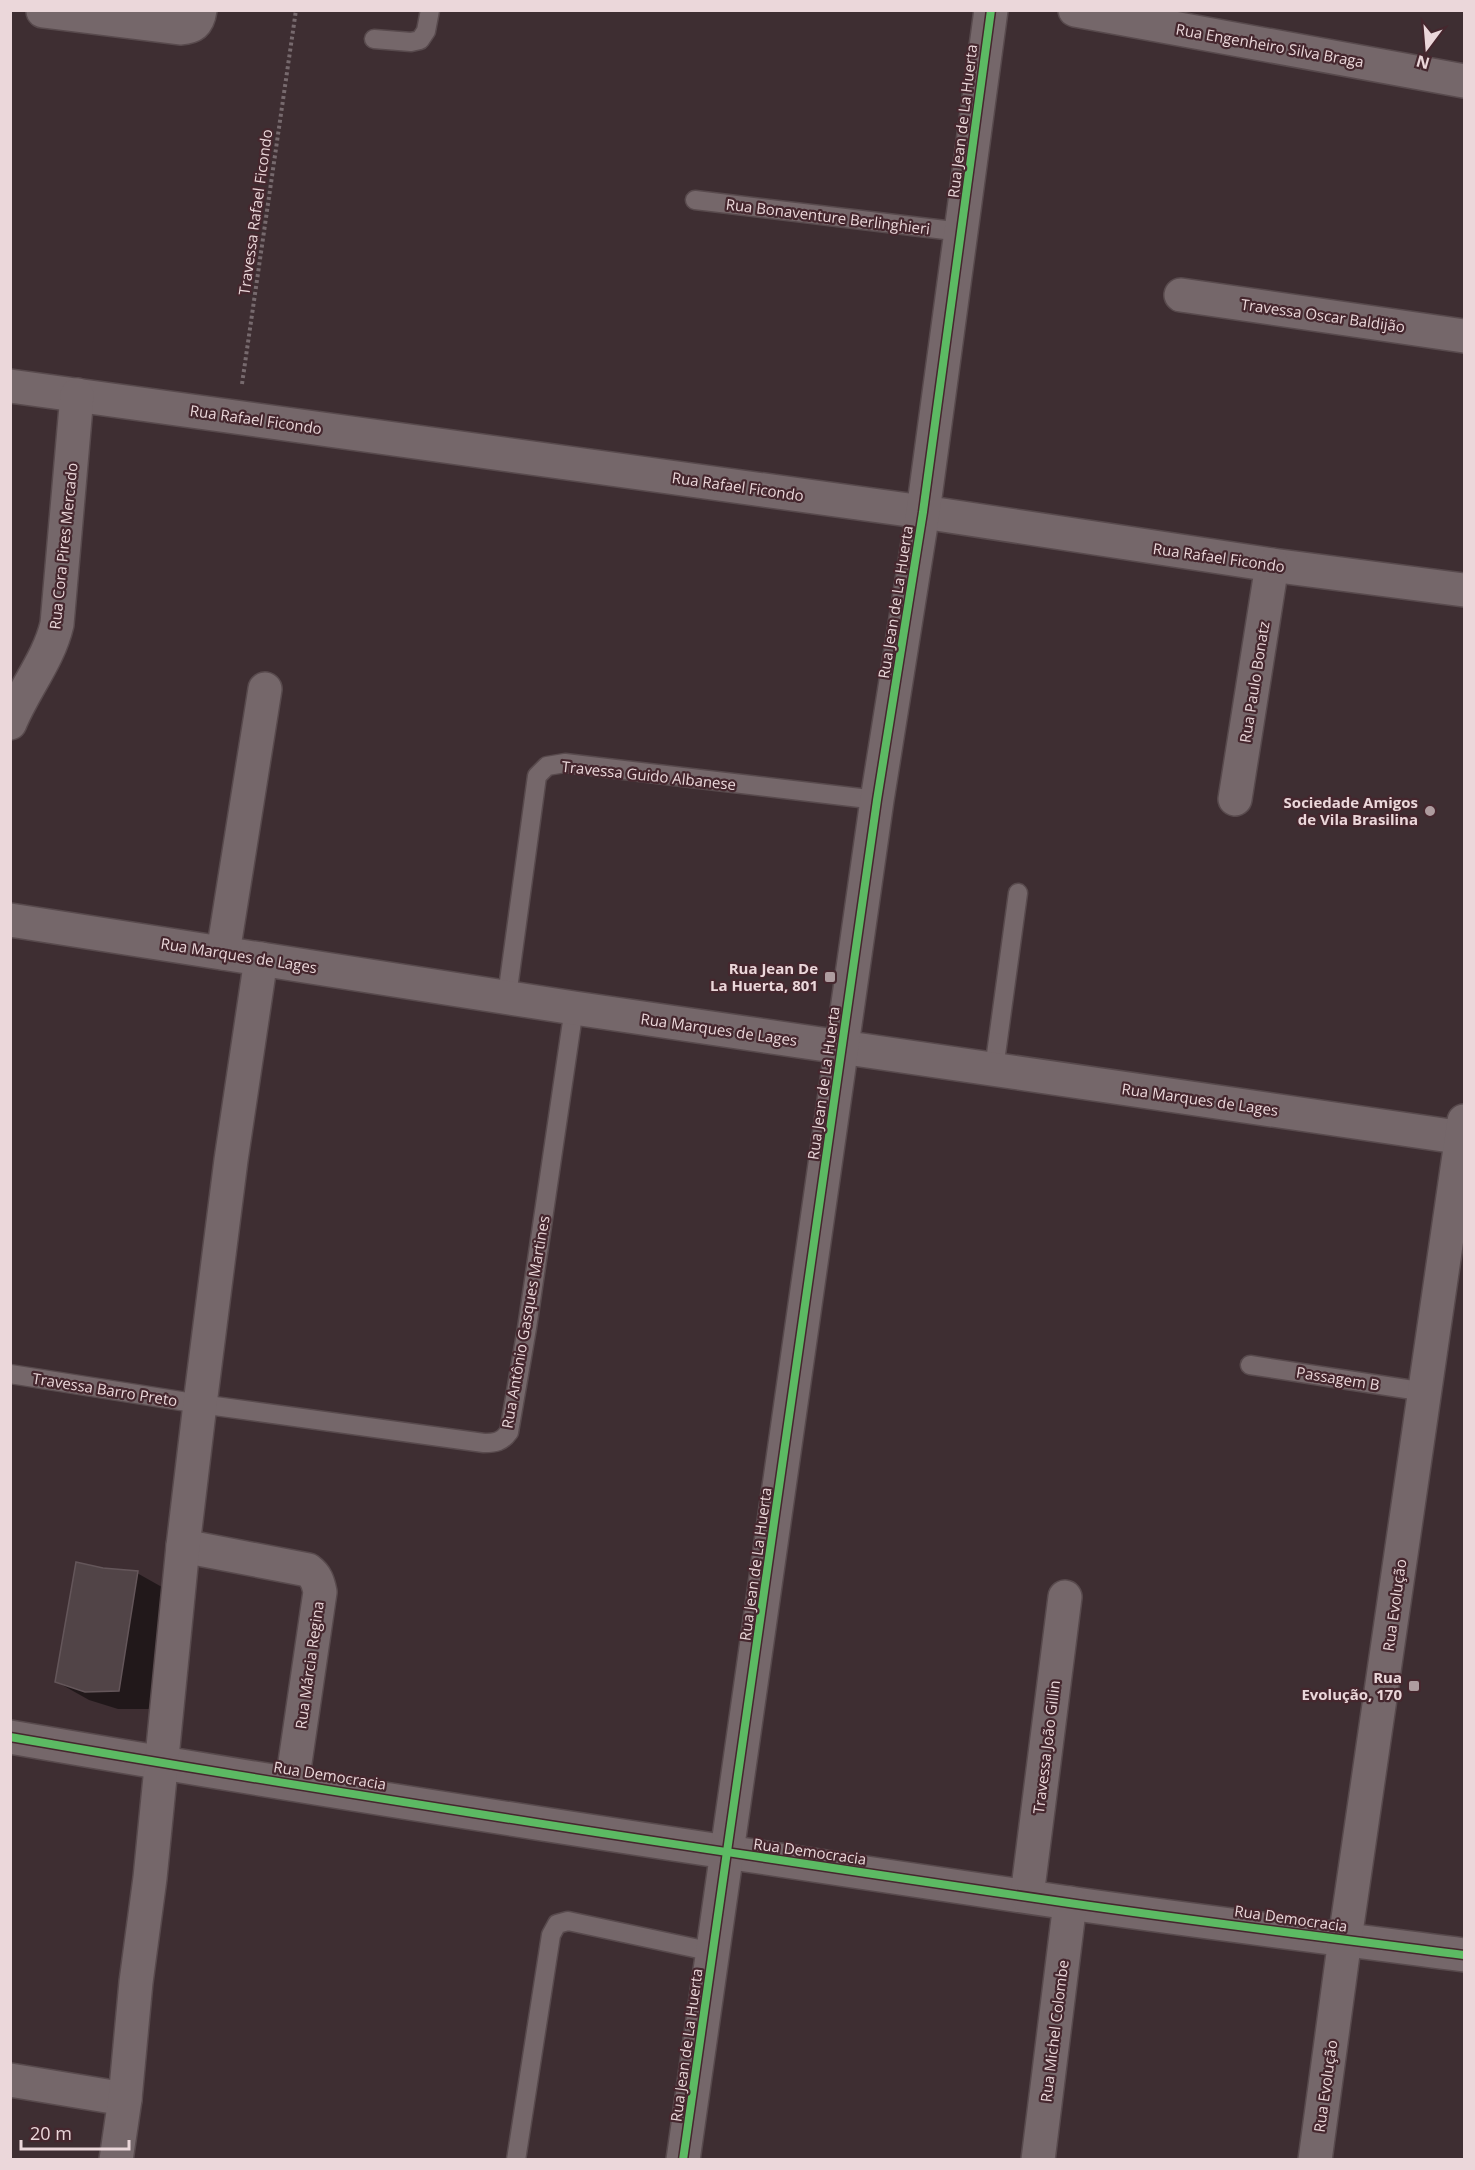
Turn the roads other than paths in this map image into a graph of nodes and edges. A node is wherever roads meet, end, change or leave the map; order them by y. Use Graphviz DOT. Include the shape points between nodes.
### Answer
graph roads {
  1 [pos="200,10"];
  2 [pos="430,10"];
  3 [pos="991,10"];
  4 [pos="1075,10"];
  5 [pos="43,11"];
  6 [pos="374,39"];
  7 [pos="1464,81"];
  8 [pos="695,200"];
  9 [pos="962,232"];
  10 [pos="1181,295"];
  11 [pos="1464,336"];
  12 [pos="10,386"];
  13 [pos="77,395"];
  14 [pos="923,512"];
  15 [pos="1272,565"];
  16 [pos="1464,590"];
  17 [pos="265,689"];
  18 [pos="10,723"];
  19 [pos="1235,799"];
  20 [pos="877,800"];
  21 [pos="1018,892"];
  22 [pos="10,920"];
  23 [pos="223,953"];
  24 [pos="261,959"];
  25 [pos="507,996"];
  26 [pos="574,1008"];
  27 [pos="842,1048"];
  28 [pos="994,1069"];
  29 [pos="1464,1132"];
  30 [pos="1250,1365"];
  31 [pos="10,1374"];
  32 [pos="1426,1392"];
  33 [pos="200,1404"];
  34 [pos="183,1546"];
  35 [pos="1065,1598"];
  36 [pos="10,1737"];
  37 [pos="160,1762"];
  38 [pos="292,1783"];
  39 [pos="728,1852"];
  40 [pos="1027,1896"];
  41 [pos="1070,1903"];
  42 [pos="1345,1939"];
  43 [pos="713,1952"];
  44 [pos="1464,1956"];
  45 [pos="10,2080"];
  46 [pos="125,2099"];
  47 [pos="116,2160"];
  48 [pos="516,2160"];
  49 [pos="683,2160"];
  50 [pos="1038,2160"];
  51 [pos="1315,2160"];
  1 -- 5 [label="street" via="192,27 180,28"];
  2 -- 6 [label="lane" via="420,40"];
  3 -- 9 [label="street, Rua Jean de La Huerta"];
  4 -- 7 [label="street, Rua Engenheiro Silva Braga"];
  8 -- 9 [label="lane, Rua Bonaventure Berlinghieri"];
  9 -- 14 [label="street, Rua Jean de La Huerta"];
  10 -- 11 [label="street, Travessa Oscar Baldijão"];
  12 -- 13 [label="street, Rua Rafael Ficondo"];
  13 -- 14 [label="street, Rua Rafael Ficondo"];
  13 -- 18 [label="street, Rua Cora Pires Mercado" via="57,624 53,641"];
  14 -- 15 [label="street, Rua Rafael Ficondo"];
  14 -- 20 [label="street, Rua Jean de La Huerta"];
  15 -- 16 [label="street, Rua Rafael Ficondo"];
  15 -- 19 [label="street, Rua Paulo Bonatz"];
  17 -- 23 [label="street"];
  20 -- 25 [label="lane, Travessa Guido Albanese" via="566,764 547,766 537,776"];
  20 -- 27 [label="street, Rua Jean de La Huerta"];
  21 -- 28 [label="lane"];
  22 -- 23 [label="street, Rua Marques de Lages"];
  23 -- 24 [label="street, Rua Marques de Lages"];
  24 -- 25 [label="street, Rua Marques de Lages"];
  24 -- 33 [label="street"];
  25 -- 26 [label="street, Rua Marques de Lages"];
  26 -- 27 [label="street, Rua Marques de Lages"];
  26 -- 33 [label="lane, Rua Antônio Gasques Martines" via="527,1329 509,1432 504,1439 484,1443"];
  27 -- 28 [label="street, Rua Marques de Lages"];
  27 -- 39 [label="street, Rua Jean de La Huerta"];
  28 -- 29 [label="street, Rua Marques de Lages"];
  29 -- 32 [label="street, Rua Evolução"];
  30 -- 32 [label="lane, Passagem B"];
  31 -- 33 [label="lane, Travessa Barro Preto"];
  32 -- 42 [label="street, Rua Evolução"];
  33 -- 34 [label="street"];
  34 -- 37 [label="street"];
  34 -- 38 [label="street, Rua Márcia Regina" via="314,1574 320,1592"];
  35 -- 40 [label="street, Travessa João Gillin"];
  36 -- 37 [label="street, Rua Democracia"];
  37 -- 38 [label="street, Rua Democracia"];
  37 -- 46 [label="street"];
  38 -- 39 [label="street, Rua Democracia"];
  39 -- 40 [label="street, Rua Democracia"];
  39 -- 43 [label="street, Rua Jean de La Huerta"];
  40 -- 41 [label="street, Rua Democracia"];
  41 -- 42 [label="street, Rua Democracia"];
  41 -- 50 [label="street, Rua Michel Colombe"];
  42 -- 44 [label="street, Rua Democracia"];
  42 -- 51 [label="street, Rua Evolução"];
  43 -- 48 [label="lane" via="568,1920 557,1924 551,1935"];
  43 -- 49 [label="street, Rua Jean de La Huerta"];
  45 -- 46 [label="street"];
  46 -- 47 [label="street"];
}
